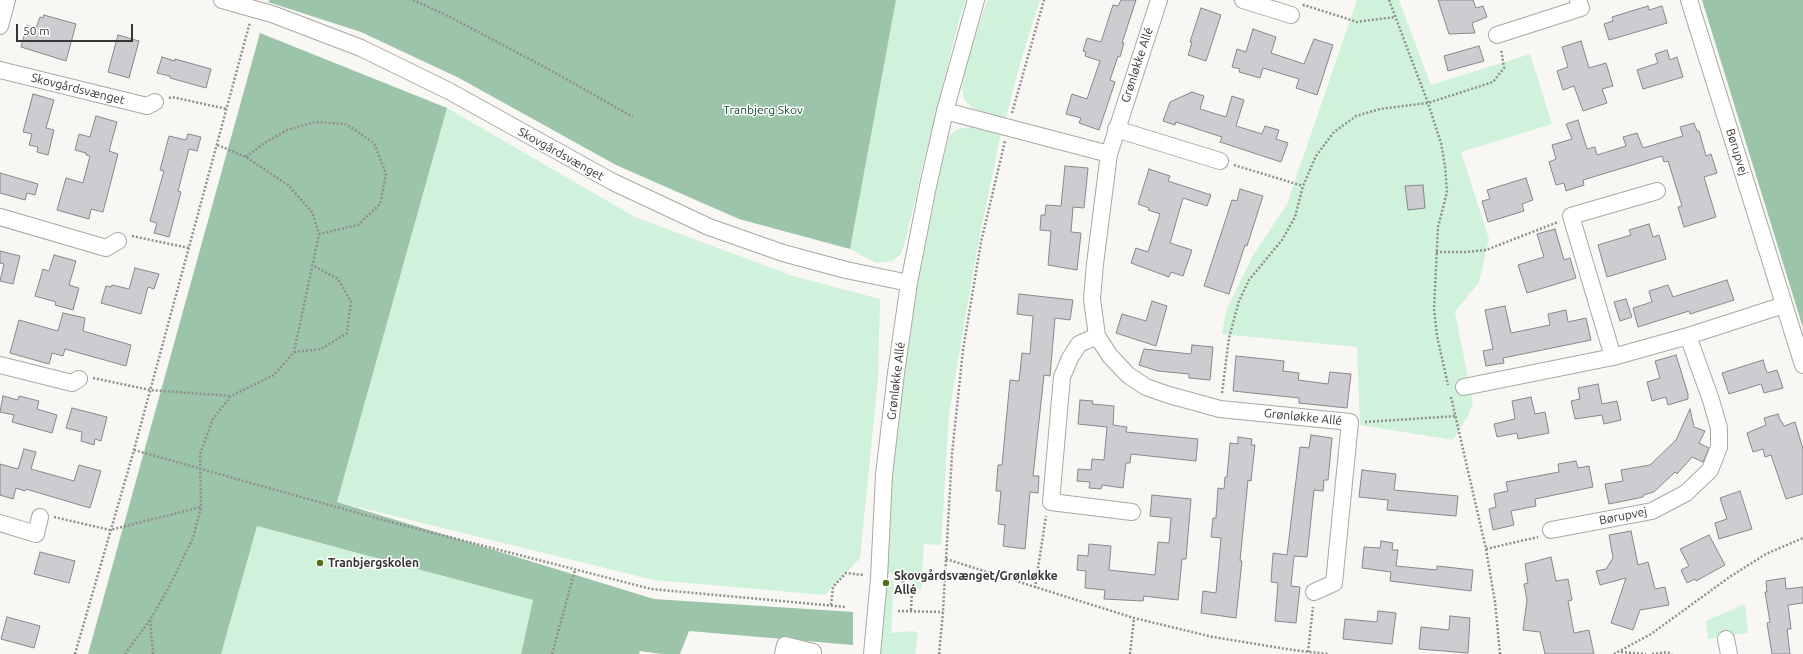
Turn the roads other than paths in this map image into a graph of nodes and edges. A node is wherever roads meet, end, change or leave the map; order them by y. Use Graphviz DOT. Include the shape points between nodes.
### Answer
graph roads {
  1 [pos="7,0"];
  2 [pos="222,0"];
  3 [pos="976,0"];
  4 [pos="1159,0"];
  5 [pos="1243,0"];
  6 [pos="1578,0"];
  7 [pos="1689,0"];
  8 [pos="1291,15"];
  9 [pos="0,26"];
  10 [pos="1497,35"];
  11 [pos="0,70"];
  12 [pos="155,102"];
  13 [pos="945,111"];
  14 [pos="1116,129"];
  15 [pos="1109,154"];
  16 [pos="1220,161"];
  17 [pos="1657,191"];
  18 [pos="0,217"];
  19 [pos="118,241"];
  20 [pos="909,283"];
  21 [pos="1784,305"];
  22 [pos="1097,336"];
  23 [pos="1688,336"];
  24 [pos="1613,356"];
  25 [pos="0,365"];
  26 [pos="1803,365"];
  27 [pos="78,379"];
  28 [pos="1457,388"];
  29 [pos="1132,512"];
  30 [pos="40,518"];
  31 [pos="0,523"];
  32 [pos="1551,530"];
  33 [pos="1314,592"];
  34 [pos="813,652"];
  35 [pos="783,654"];
  36 [pos="872,654"];
  1 -- 9 [label="street"];
  2 -- 20 [label="street, Skovgårdsvænget" via="254,8 361,48 449,91 613,182 710,227 783,253"];
  3 -- 13 [label="street, Grønløkke Allé"];
  4 -- 14 [label="street, Grønløkke Allé"];
  5 -- 8 [label="street"];
  6 -- 10 [label="street" via="1581,8"];
  7 -- 21 [label="street, Børupvej"];
  11 -- 12 [label="street, Skovgårdsvænget" via="147,106"];
  13 -- 15 [label="street"];
  13 -- 20 [label="street, Grønløkke Allé"];
  14 -- 15 [label="street, Grønløkke Allé"];
  14 -- 16 [label="street"];
  15 -- 22 [label="street, Grønløkke Allé" via="1092,299"];
  17 -- 24 [label="street" via="1571,216"];
  18 -- 19 [label="street" via="106,248"];
  20 -- 36 [label="street, Grønløkke Allé" via="884,476"];
  21 -- 23 [label="street"];
  21 -- 26 [label="street, Børupvej"];
  22 -- 29 [label="street" via="1079,344 1062,377 1050,502"];
  22 -- 33 [label="street, Grønløkke Allé" via="1110,356 1128,375 1169,396 1220,409 1350,422 1334,583"];
  23 -- 24 [label="street"];
  23 -- 32 [label="street, Børupvej" via="1719,428 1719,447 1710,470 1686,493 1652,511"];
  24 -- 28 [label="street"];
  25 -- 27 [label="street" via="72,383"];
  30 -- 31 [label="street" via="36,534"];
  34 -- 35 [label="street" via="785,645"];
}
